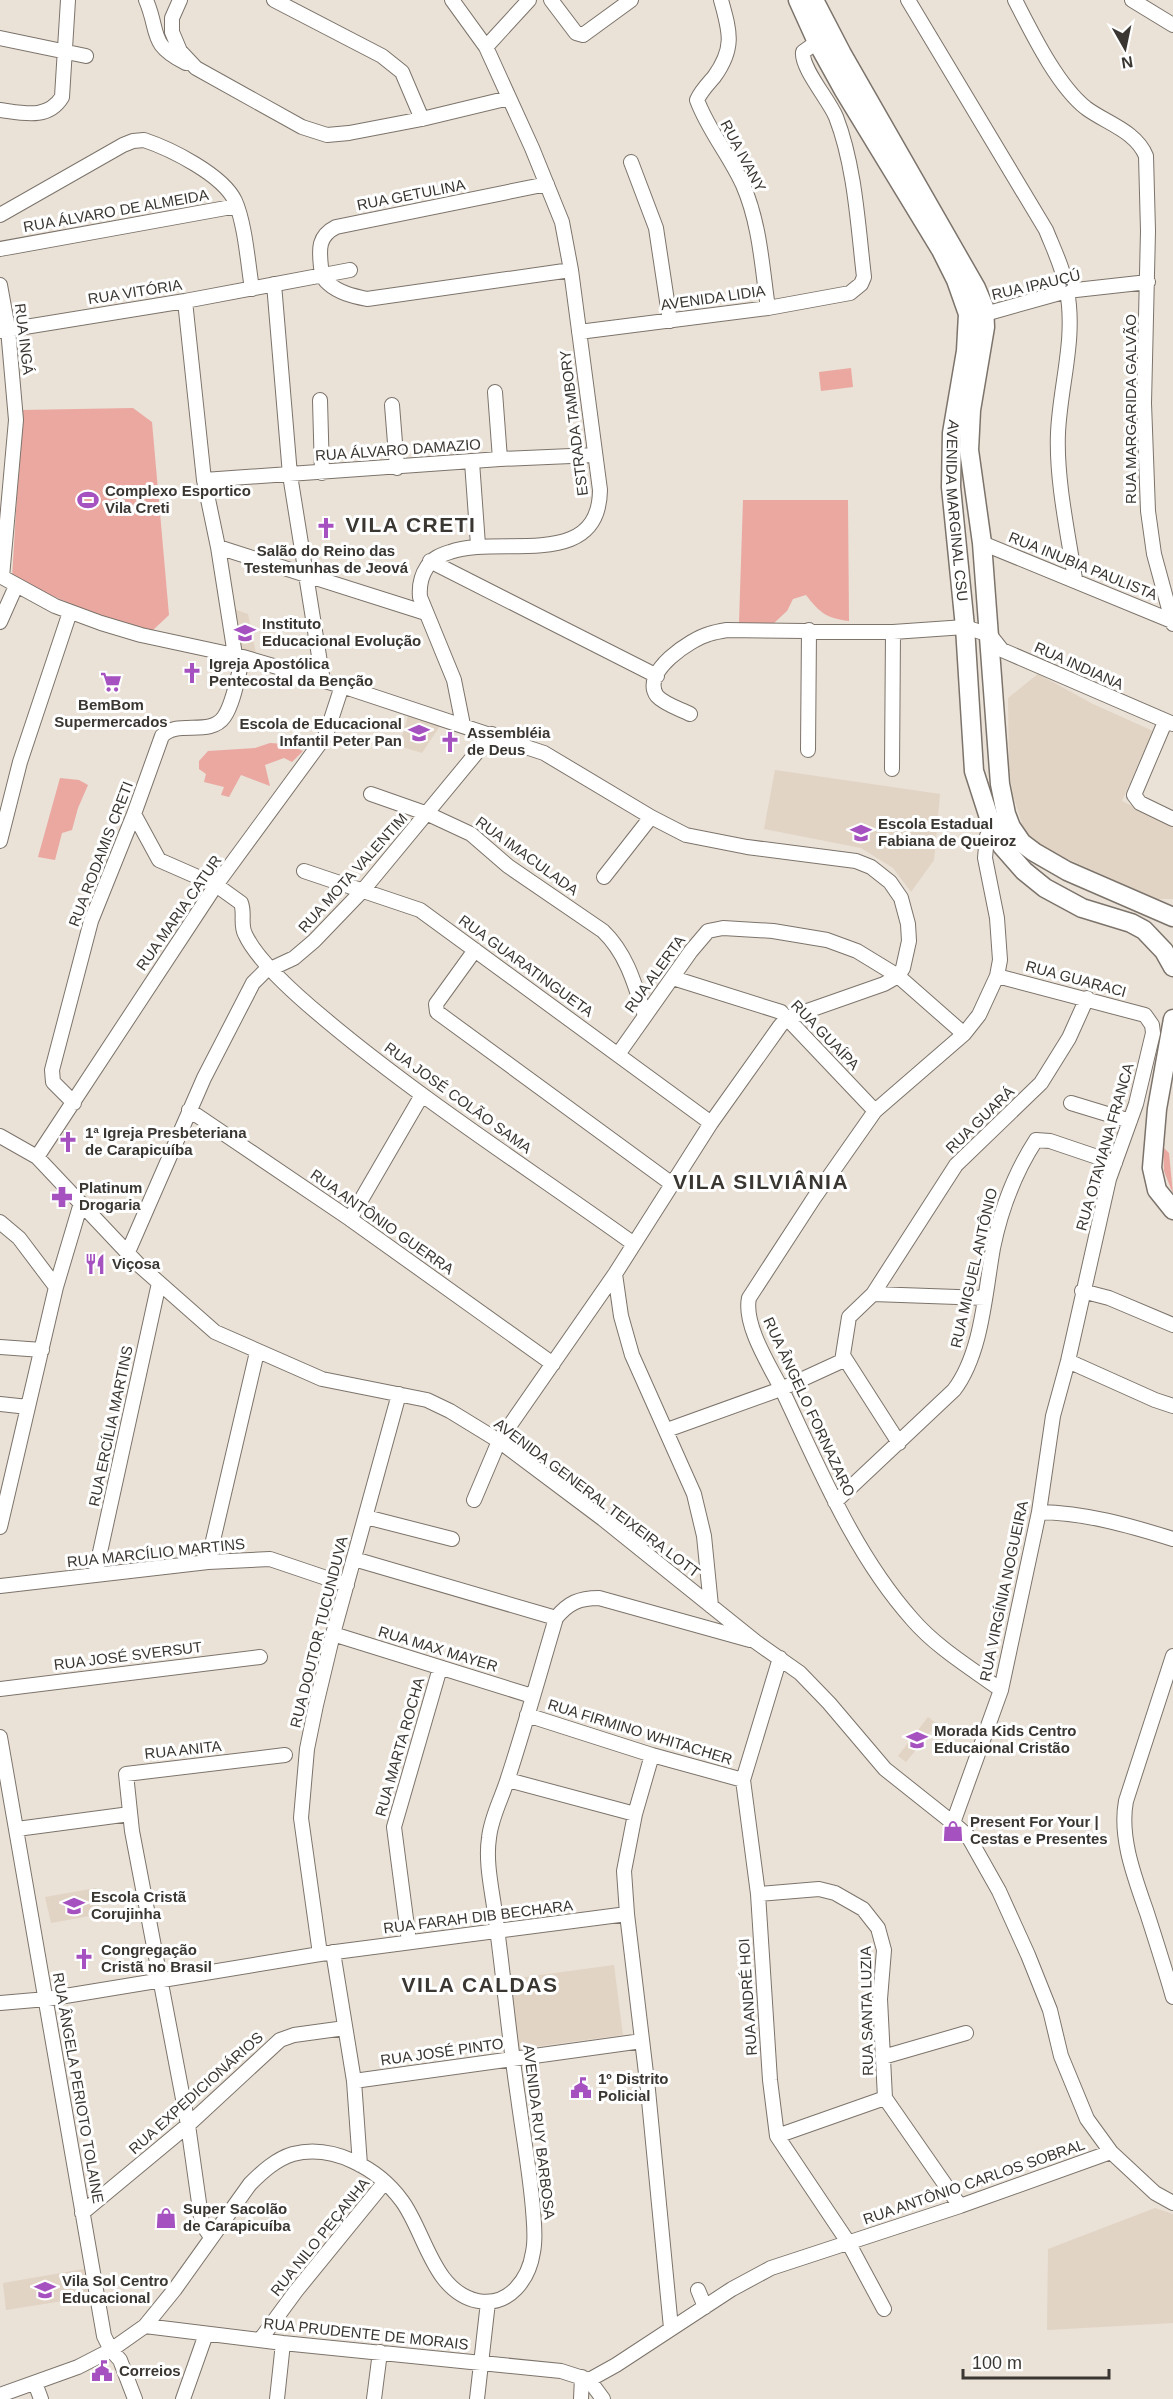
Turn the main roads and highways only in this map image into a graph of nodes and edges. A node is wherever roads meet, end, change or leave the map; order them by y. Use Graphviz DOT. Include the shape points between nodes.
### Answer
graph roads {
  1 [pos="798,0"];
  2 [pos="814,0"];
  3 [pos="977,314"];
  4 [pos="978,631"];
  5 [pos="1173,917"];
  6 [pos="1167,954"];
  7 [pos="1173,1019"];
  8 [pos="1173,1210"];
  1 -- 3 [label="main road, AVENIDA MARGINAL CSU" via="817,42"];
  2 -- 3 [label="main road, AVENIDA MARGINAL CSU" via="976,288 984,307"];
  3 -- 4 [label="main road, AVENIDA MARGINAL CSU" via="983,344 971,410 969,450 982,543"];
  3 -- 4 [label="main road, AVENIDA MARGINAL CSU" via="966,351 950,456 951,487"];
  4 -- 5 [label="main road, AVENIDA MARGINAL CSU" via="1000,784 1011,827 1022,843 1067,871"];
  4 -- 6 [label="main road, AVENIDA MARGINAL CSU" via="974,771 1002,846 1045,888 1082,908 1144,930"];
  5 -- 6 [label="main road" via="1164,931"];
  7 -- 8 [label="main road" via="1157,1109 1152,1168 1157,1190"];
}
